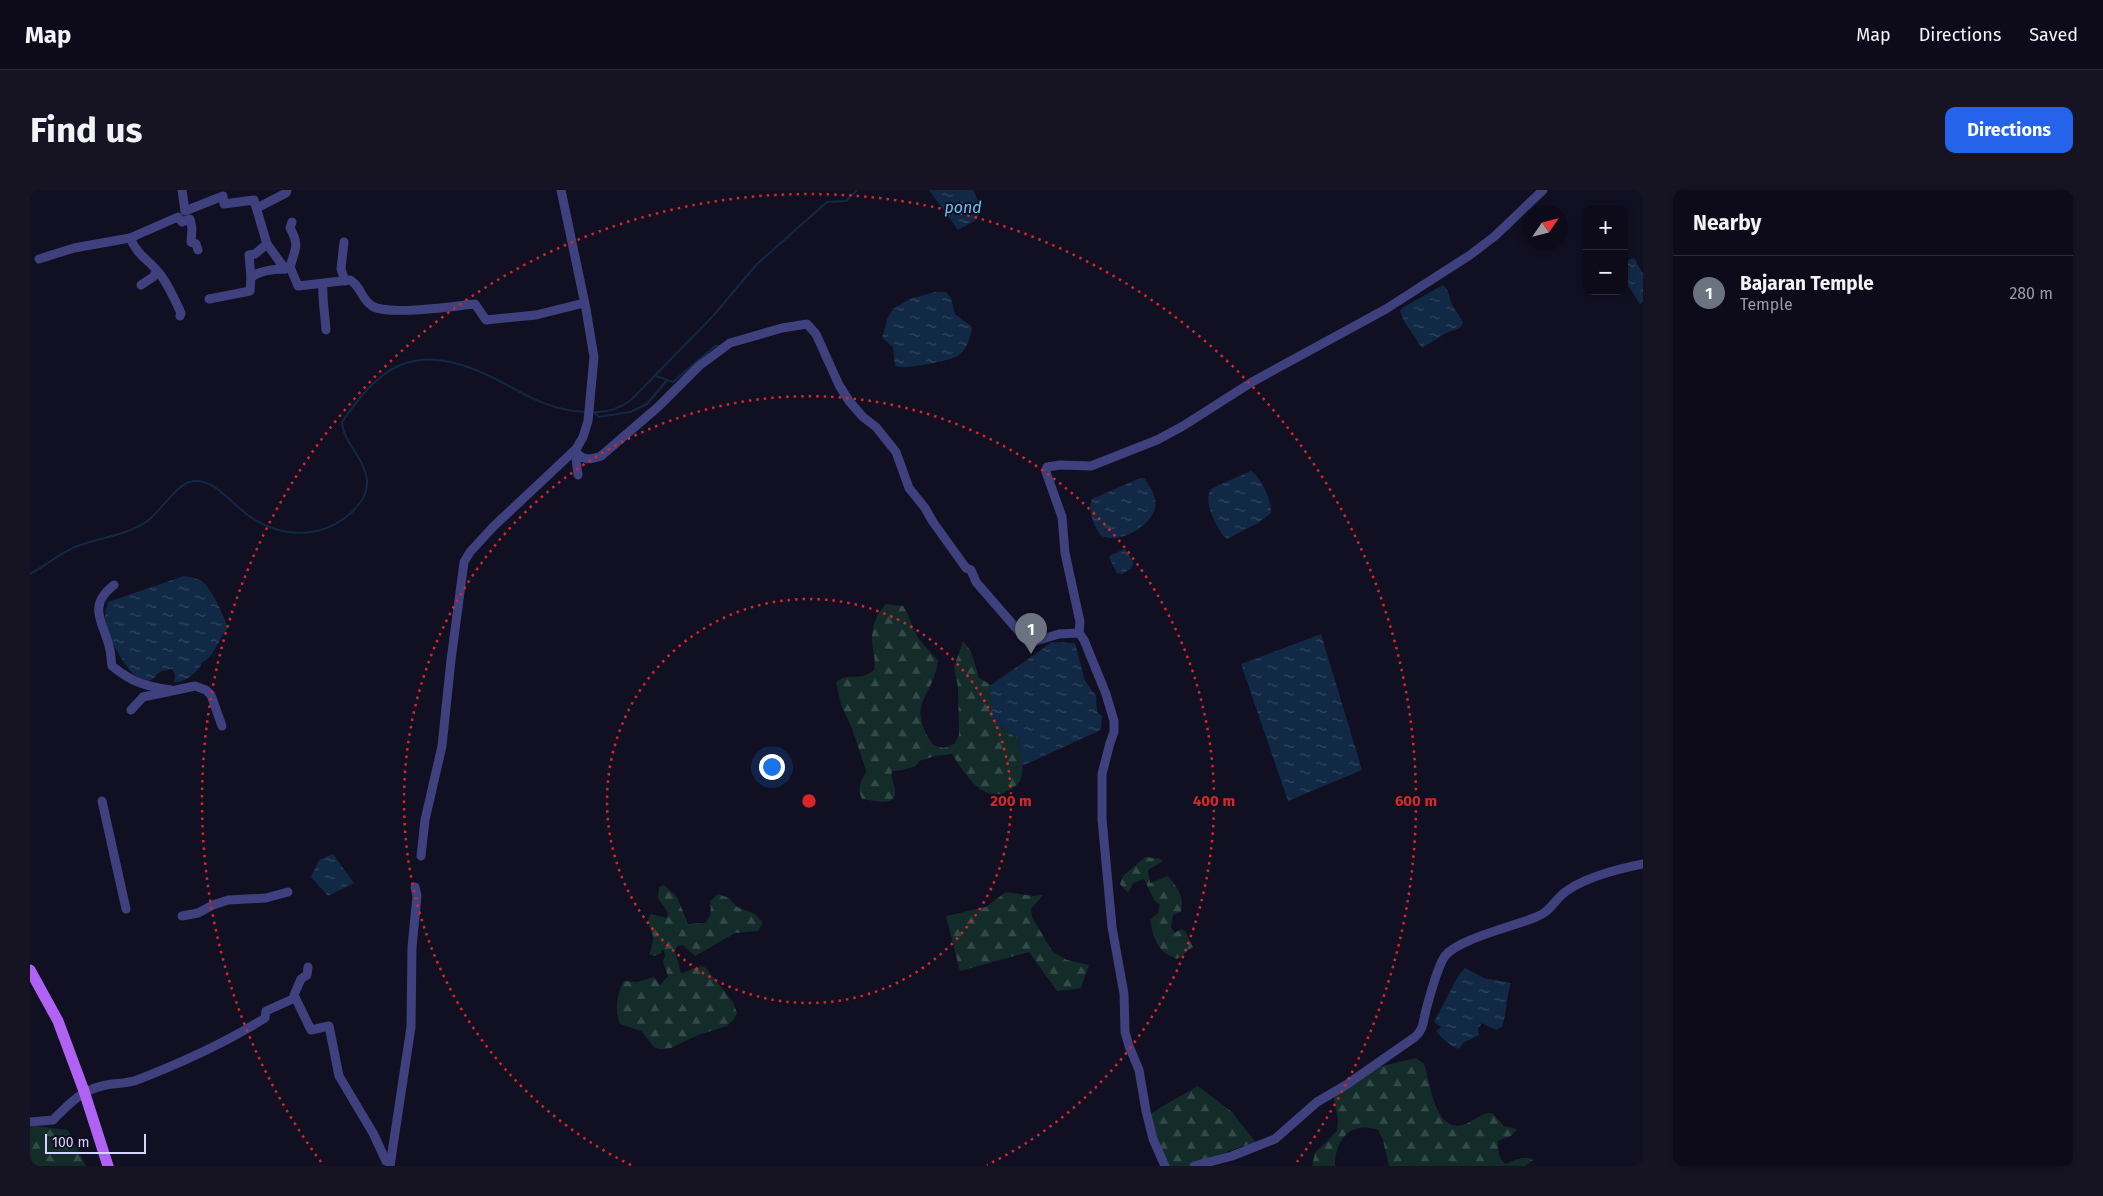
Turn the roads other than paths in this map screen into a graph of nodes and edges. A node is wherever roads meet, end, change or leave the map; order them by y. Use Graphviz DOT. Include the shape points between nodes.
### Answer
graph roads {
  1 [pos="182,190"];
  2 [pos="287,190"];
  3 [pos="561,190"];
  4 [pos="1543,190"];
  5 [pos="224,193"];
  6 [pos="257,208"];
  7 [pos="182,214"];
  8 [pos="292,222"];
  9 [pos="130,238"];
  10 [pos="344,242"];
  11 [pos="267,244"];
  12 [pos="198,250"];
  13 [pos="39,259"];
  14 [pos="288,268"];
  15 [pos="157,271"];
  16 [pos="251,277"];
  17 [pos="345,281"];
  18 [pos="323,284"];
  19 [pos="140,285"];
  20 [pos="209,299"];
  21 [pos="584,303"];
  22 [pos="180,316"];
  23 [pos="326,330"];
  24 [pos="576,449"];
  25 [pos="578,475"];
  26 [pos="114,584"];
  27 [pos="1079,634"];
  28 [pos="171,690"];
  29 [pos="131,710"];
  30 [pos="222,726"];
  31 [pos="102,801"];
  32 [pos="421,856"];
  33 [pos="1643,864"];
  34 [pos="415,886"];
  35 [pos="288,892"];
  36 [pos="126,909"];
  37 [pos="182,916"];
  38 [pos="308,967"];
  39 [pos="30,970"];
  40 [pos="295,998"];
  41 [pos="84,1091"];
  42 [pos="30,1122"];
  43 [pos="388,1164"];
  44 [pos="108,1166"];
  45 [pos="1165,1166"];
  46 [pos="1194,1166"];
  1 -- 7 [label="street"];
  2 -- 6 [label="street" via="279,198"];
  3 -- 21 [label="street"];
  4 -- 27 [label="street" via="1470,255 1386,309 1252,382 1183,426 1091,466 1047,467 1062,517 1065,553 1080,622"];
  5 -- 6 [label="street" via="224,204 254,200"];
  5 -- 7 [label="street"];
  6 -- 11 [label="street"];
  7 -- 9 [label="street"];
  7 -- 12 [label="street" via="182,222 190,219 190,242 196,244"];
  8 -- 14 [label="street" via="290,228 296,238 297,249"];
  9 -- 13 [label="street" via="74,248"];
  9 -- 15 [label="street" via="137,252"];
  10 -- 17 [label="street" via="341,269"];
  11 -- 14 [label="street"];
  11 -- 16 [label="street" via="249,255"];
  14 -- 16 [label="street" via="275,268"];
  14 -- 18 [label="street" via="298,286"];
  15 -- 19 [label="street"];
  15 -- 22 [label="street" via="168,286"];
  16 -- 20 [label="street" via="250,291"];
  17 -- 18 [label="street"];
  17 -- 21 [label="street" via="357,284 364,299 382,309 476,304 486,320 536,315"];
  18 -- 23 [label="street"];
  21 -- 24 [label="street" via="594,357 588,421"];
  24 -- 25 [label="street"];
  24 -- 27 [label="street" via="580,457 590,460 601,456 700,366 730,344 807,324 816,334 838,385 849,401 896,452 909,488 917,500 966,568 972,570 976,582 1029,643 1059,634"];
  24 -- 32 [label="street" via="494,526 464,562 442,746 424,820"];
  26 -- 28 [label="street" via="103,593 99,621 110,649 112,666 128,680"];
  27 -- 45 [label="street" via="1106,694 1114,721 1101,786 1112,927 1124,994 1128,1046 1139,1070 1153,1139"];
  28 -- 29 [label="street" via="143,697"];
  28 -- 30 [label="street" via="195,686 206,690"];
  31 -- 36 [label="street"];
  33 -- 46 [label="street" via="1583,882 1567,891 1544,914 1453,950 1443,959 1423,1028 1415,1037 1318,1102 1275,1139 1232,1156"];
  34 -- 43 [label="street" via="410,1039"];
  35 -- 37 [label="street" via="266,898 228,900"];
  38 -- 40 [label="street"];
  39 -- 41 [label="main road" via="58,1021"];
  40 -- 41 [label="street" via="266,1011 266,1018 249,1029 172,1066 134,1080"];
  40 -- 43 [label="street" via="312,1030 329,1026 339,1076"];
  41 -- 42 [label="street" via="53,1120"];
  41 -- 44 [label="main road"];
}
